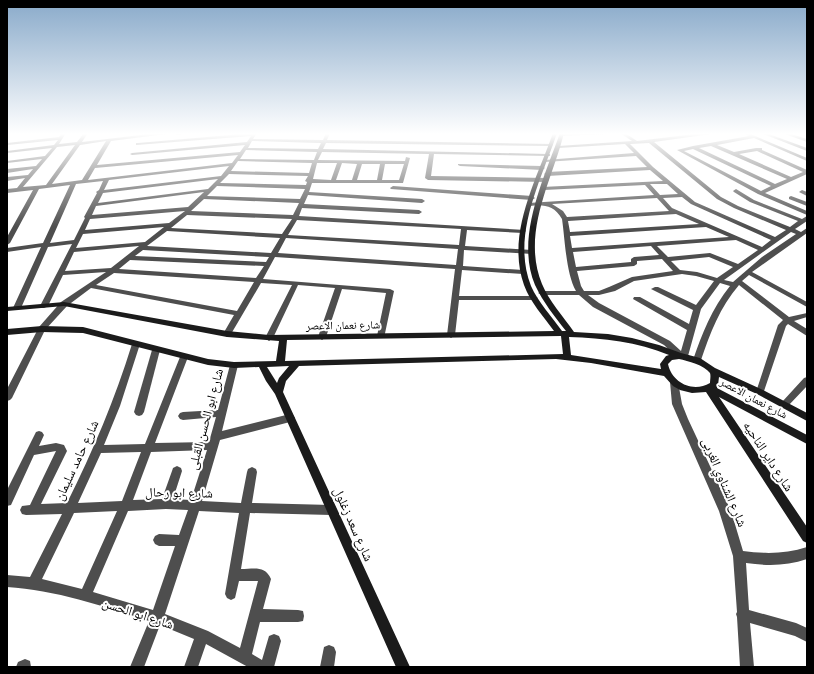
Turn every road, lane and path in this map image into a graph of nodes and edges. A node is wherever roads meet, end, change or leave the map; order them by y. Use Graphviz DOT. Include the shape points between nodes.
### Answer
graph roads {
  1 [pos="40,164"];
  2 [pos="64,164"];
  3 [pos="122,164"];
  4 [pos="217,164"];
  5 [pos="234,164"];
  6 [pos="314,164"];
  7 [pos="339,164"];
  8 [pos="360,164"];
  9 [pos="383,164"];
  10 [pos="407,164"];
  11 [pos="430,164"];
  12 [pos="504,164"];
  13 [pos="544,164"];
  14 [pos="551,164"];
  15 [pos="648,164"];
  16 [pos="678,164"];
  17 [pos="707,164"];
  18 [pos="730,164"];
  19 [pos="757,164"];
  20 [pos="790,164"];
  21 [pos="460,165"];
  22 [pos="486,166"];
  23 [pos="38,167"];
  24 [pos="92,167"];
  25 [pos="651,168"];
  26 [pos="7,170"];
  27 [pos="228,172"];
  28 [pos="807,172"];
  29 [pos="30,176"];
  30 [pos="223,177"];
  31 [pos="547,177"];
  32 [pos="461,178"];
  33 [pos="7,179"];
  34 [pos="107,179"];
  35 [pos="486,179"];
  36 [pos="791,179"];
  37 [pos="537,180"];
  38 [pos="84,182"];
  39 [pos="333,182"];
  40 [pos="354,182"];
  41 [pos="379,182"];
  42 [pos="397,182"];
  43 [pos="667,182"];
  44 [pos="74,183"];
  45 [pos="646,183"];
  46 [pos="216,184"];
  47 [pos="308,184"];
  48 [pos="48,186"];
  49 [pos="775,186"];
  50 [pos="37,187"];
  51 [pos="544,188"];
  52 [pos="18,190"];
  53 [pos="210,190"];
  54 [pos="7,191"];
  55 [pos="736,191"];
  56 [pos="99,192"];
  57 [pos="760,192"];
  58 [pos="683,195"];
  59 [pos="203,197"];
  60 [pos="658,197"];
  61 [pos="791,198"];
  62 [pos="422,201"];
  63 [pos="531,201"];
  64 [pos="301,203"];
  65 [pos="543,203"];
  66 [pos="807,204"];
  67 [pos="93,205"];
  68 [pos="188,211"];
  69 [pos="419,212"];
  70 [pos="678,212"];
  71 [pos="807,213"];
  72 [pos="527,215"];
  73 [pos="537,216"];
  74 [pos="87,217"];
  75 [pos="295,217"];
  76 [pos="565,219"];
  77 [pos="804,222"];
  78 [pos="707,225"];
  79 [pos="167,227"];
  80 [pos="464,227"];
  81 [pos="523,231"];
  82 [pos="789,231"];
  83 [pos="81,232"];
  84 [pos="802,233"];
  85 [pos="567,234"];
  86 [pos="285,236"];
  87 [pos="737,238"];
  88 [pos="77,240"];
  89 [pos="776,240"];
  90 [pos="807,241"];
  91 [pos="7,243"];
  92 [pos="46,244"];
  93 [pos="653,245"];
  94 [pos="143,246"];
  95 [pos="463,246"];
  96 [pos="762,249"];
  97 [pos="7,250"];
  98 [pos="72,250"];
  99 [pos="570,250"];
  100 [pos="521,251"];
  101 [pos="532,252"];
  102 [pos="274,255"];
  103 [pos="128,258"];
  104 [pos="665,258"];
  105 [pos="268,264"];
  106 [pos="737,266"];
  107 [pos="459,268"];
  108 [pos="573,269"];
  109 [pos="112,270"];
  110 [pos="523,272"];
  111 [pos="678,272"];
  112 [pos="748,272"];
  113 [pos="60,273"];
  114 [pos="258,280"];
  115 [pos="719,280"];
  116 [pos="296,283"];
  117 [pos="736,283"];
  118 [pos="90,286"];
  119 [pos="338,287"];
  120 [pos="655,289"];
  121 [pos="542,293"];
  122 [pos="582,294"];
  123 [pos="456,298"];
  124 [pos="534,298"];
  125 [pos="638,300"];
  126 [pos="64,304"];
  127 [pos="807,305"];
  128 [pos="44,306"];
  129 [pos="17,308"];
  130 [pos="7,309"];
  131 [pos="697,309"];
  132 [pos="239,314"];
  133 [pos="807,315"];
  134 [pos="788,320"];
  135 [pos="42,329"];
  136 [pos="691,329"];
  137 [pos="7,332"];
  138 [pos="807,333"];
  139 [pos="227,334"];
  140 [pos="566,334"];
  141 [pos="451,335"];
  142 [pos="381,336"];
  143 [pos="322,337"];
  144 [pos="269,338"];
  145 [pos="283,338"];
  146 [pos="136,344"];
  147 [pos="156,350"];
  148 [pos="681,356"];
  149 [pos="184,357"];
  150 [pos="567,357"];
  151 [pos="697,360"];
  152 [pos="280,364"];
  153 [pos="296,364"];
  154 [pos="234,365"];
  155 [pos="262,365"];
  156 [pos="712,370"];
  157 [pos="665,373"];
  158 [pos="807,380"];
  159 [pos="674,382"];
  160 [pos="710,389"];
  161 [pos="279,392"];
  162 [pos="760,392"];
  163 [pos="7,398"];
  164 [pos="785,404"];
  165 [pos="139,412"];
  166 [pos="222,413"];
  167 [pos="183,416"];
  168 [pos="807,417"];
  169 [pos="290,418"];
  170 [pos="39,435"];
  171 [pos="807,440"];
  172 [pos="214,441"];
  173 [pos="148,447"];
  174 [pos="98,449"];
  175 [pos="32,451"];
  176 [pos="177,471"];
  177 [pos="252,472"];
  178 [pos="7,501"];
  179 [pos="166,504"];
  180 [pos="125,506"];
  181 [pos="195,506"];
  182 [pos="70,508"];
  183 [pos="247,508"];
  184 [pos="331,510"];
  185 [pos="807,537"];
  186 [pos="159,540"];
  187 [pos="183,541"];
  188 [pos="807,553"];
  189 [pos="739,556"];
  190 [pos="235,575"];
  191 [pos="7,581"];
  192 [pos="34,583"];
  193 [pos="231,594"];
  194 [pos="85,596"];
  195 [pos="742,614"];
  196 [pos="256,615"];
  197 [pos="298,616"];
  198 [pos="157,617"];
  199 [pos="807,635"];
  200 [pos="202,636"];
  201 [pos="274,641"];
  202 [pos="329,652"];
  203 [pos="244,657"];
  204 [pos="135,666"];
  205 [pos="191,667"];
  206 [pos="262,667"];
  207 [pos="267,667"];
  208 [pos="327,667"];
  209 [pos="404,667"];
  210 [pos="747,667"];
  1 -- 23 [label="street"];
  2 -- 48 [label="street"];
  3 -- 24 [label="street"];
  4 -- 34 [label="street"];
  5 -- 27 [label="street"];
  6 -- 47 [label="street"];
  7 -- 39 [label="street"];
  8 -- 40 [label="street"];
  9 -- 41 [label="street"];
  10 -- 42 [label="street" via="402,182"];
  11 -- 32 [label="street" via="428,178"];
  12 -- 22 [label="street"];
  13 -- 37 [label="main road"];
  14 -- 31 [label="main road"];
  15 -- 25 [label="street"];
  16 -- 82 [label="street" via="719,198"];
  17 -- 57 [label="street"];
  18 -- 49 [label="street"];
  19 -- 36 [label="street"];
  20 -- 28 [label="street"];
  21 -- 22 [label="street"];
  21 -- 32 [label="street"];
  22 -- 35 [label="street"];
  23 -- 26 [label="street"];
  23 -- 29 [label="street"];
  24 -- 38 [label="street"];
  25 -- 31 [label="street"];
  25 -- 43 [label="street"];
  27 -- 30 [label="street"];
  27 -- 47 [label="street"];
  28 -- 36 [label="street"];
  29 -- 33 [label="street"];
  29 -- 52 [label="street"];
  30 -- 46 [label="street"];
  30 -- 56 [label="street"];
  31 -- 37 [label="street"];
  31 -- 51 [label="main road"];
  32 -- 35 [label="street"];
  34 -- 38 [label="street"];
  34 -- 56 [label="street"];
  35 -- 37 [label="street"];
  36 -- 49 [label="street"];
  37 -- 63 [label="main road"];
  38 -- 44 [label="street"];
  39 -- 40 [label="street"];
  39 -- 47 [label="street"];
  40 -- 41 [label="street"];
  41 -- 42 [label="street"];
  42 -- 63 [label="street" via="392,191"];
  43 -- 45 [label="street"];
  43 -- 58 [label="street"];
  44 -- 48 [label="street"];
  44 -- 92 [label="street"];
  45 -- 51 [label="street"];
  45 -- 60 [label="street"];
  46 -- 47 [label="street"];
  46 -- 53 [label="street"];
  47 -- 62 [label="street"];
  47 -- 64 [label="street"];
  48 -- 50 [label="street"];
  49 -- 57 [label="street"];
  50 -- 52 [label="street"];
  50 -- 91 [label="street"];
  51 -- 65 [label="main road"];
  52 -- 54 [label="street"];
  53 -- 59 [label="street"];
  53 -- 67 [label="street"];
  55 -- 77 [label="street" via="752,201"];
  56 -- 67 [label="street"];
  57 -- 71 [label="street"];
  58 -- 60 [label="street"];
  58 -- 89 [label="street" via="707,210"];
  59 -- 64 [label="street"];
  59 -- 68 [label="street"];
  60 -- 65 [label="street"];
  60 -- 70 [label="street"];
  61 -- 66 [label="street"];
  63 -- 65 [label="street"];
  63 -- 72 [label="main road"];
  64 -- 69 [label="street"];
  64 -- 75 [label="street"];
  65 -- 73 [label="main road"];
  65 -- 76 [label="street" via="557,209"];
  67 -- 74 [label="street"];
  68 -- 74 [label="street"];
  68 -- 75 [label="street"];
  68 -- 79 [label="street"];
  70 -- 76 [label="street"];
  70 -- 78 [label="street"];
  72 -- 73 [label="main road"];
  72 -- 81 [label="main road"];
  73 -- 101 [label="main road" via="532,236"];
  74 -- 83 [label="street"];
  75 -- 80 [label="street"];
  75 -- 86 [label="street"];
  76 -- 85 [label="street"];
  77 -- 82 [label="street"];
  78 -- 85 [label="street"];
  78 -- 87 [label="street"];
  79 -- 83 [label="street"];
  79 -- 86 [label="street"];
  79 -- 94 [label="street"];
  80 -- 81 [label="street"];
  80 -- 95 [label="street"];
  81 -- 100 [label="main road"];
  82 -- 84 [label="street"];
  82 -- 89 [label="street"];
  83 -- 88 [label="street"];
  84 -- 90 [label="street"];
  84 -- 112 [label="street"];
  85 -- 99 [label="street"];
  86 -- 95 [label="street"];
  86 -- 102 [label="street"];
  87 -- 93 [label="street"];
  87 -- 96 [label="street"];
  88 -- 92 [label="street"];
  88 -- 98 [label="street"];
  89 -- 96 [label="street"];
  92 -- 97 [label="street"];
  92 -- 129 [label="street"];
  93 -- 99 [label="street"];
  93 -- 104 [label="street"];
  94 -- 98 [label="street"];
  94 -- 102 [label="street"];
  94 -- 103 [label="street"];
  95 -- 100 [label="street"];
  95 -- 107 [label="street"];
  96 -- 106 [label="street"];
  98 -- 113 [label="street"];
  99 -- 108 [label="street"];
  100 -- 101 [label="street"];
  100 -- 110 [label="main road"];
  101 -- 121 [label="main road" via="534,272"];
  102 -- 105 [label="street"];
  102 -- 107 [label="street"];
  103 -- 105 [label="street"];
  103 -- 109 [label="street"];
  104 -- 106 [label="street" via="710,255"];
  104 -- 108 [label="street" via="635,259 635,264 602,264"];
  104 -- 111 [label="street"];
  105 -- 114 [label="street"];
  106 -- 115 [label="street"];
  107 -- 110 [label="street"];
  107 -- 123 [label="street"];
  108 -- 122 [label="street"];
  109 -- 113 [label="street"];
  109 -- 114 [label="street"];
  109 -- 118 [label="street"];
  110 -- 124 [label="main road"];
  111 -- 115 [label="street" via="692,272"];
  111 -- 122 [label="street" via="632,279 606,292"];
  112 -- 117 [label="street"];
  112 -- 127 [label="street"];
  113 -- 128 [label="street"];
  114 -- 116 [label="street"];
  114 -- 132 [label="street"];
  115 -- 117 [label="street"];
  115 -- 131 [label="street"];
  116 -- 119 [label="street"];
  116 -- 144 [label="street"];
  117 -- 134 [label="street"];
  117 -- 151 [label="street" via="720,304 708,327"];
  118 -- 126 [label="street"];
  118 -- 132 [label="street"];
  119 -- 142 [label="street" via="391,291"];
  119 -- 143 [label="street"];
  120 -- 131 [label="street"];
  121 -- 122 [label="street"];
  121 -- 140 [label="main road"];
  122 -- 148 [label="street" via="596,305 667,343"];
  123 -- 124 [label="street"];
  123 -- 141 [label="street"];
  124 -- 140 [label="main road"];
  125 -- 136 [label="street"];
  126 -- 128 [label="main road, شارع نعمان الاعصر"];
  126 -- 135 [label="street"];
  126 -- 139 [label="main road, شارع نعمان الاعصر"];
  128 -- 129 [label="main road, شارع نعمان الاعصر"];
  129 -- 130 [label="main road, شارع نعمان الاعصر"];
  131 -- 136 [label="street"];
  132 -- 139 [label="street"];
  133 -- 134 [label="street"];
  134 -- 138 [label="street"];
  134 -- 162 [label="street" via="782,325"];
  135 -- 137 [label="main road"];
  135 -- 146 [label="main road" via="83,330"];
  135 -- 163 [label="street"];
  136 -- 148 [label="street"];
  139 -- 144 [label="main road, شارع نعمان الاعصر"];
  140 -- 141 [label="main road, شارع نعمان الاعصر"];
  140 -- 148 [label="main road, شارع نعمان الاعصر" via="631,340"];
  140 -- 150 [label="main road"];
  141 -- 142 [label="main road, شارع نعمان الاعصر"];
  142 -- 143 [label="main road, شارع نعمان الاعصر"];
  143 -- 145 [label="main road, شارع نعمان الاعصر"];
  144 -- 145 [label="main road, شارع نعمان الاعصر"];
  145 -- 152 [label="main road"];
  146 -- 147 [label="main road"];
  146 -- 174 [label="street, شارع حامد سليمان" via="126,379"];
  147 -- 149 [label="main road"];
  147 -- 165 [label="street"];
  148 -- 151 [label="main road, شارع نعمان الاعصر"];
  148 -- 157 [label="main road" via="666,361"];
  149 -- 154 [label="main road"];
  149 -- 173 [label="street"];
  150 -- 153 [label="main road"];
  150 -- 157 [label="main road"];
  151 -- 156 [label="main road, شارع نعمان الاعصر"];
  152 -- 153 [label="main road"];
  152 -- 155 [label="main road"];
  153 -- 161 [label="main road" via="282,380"];
  154 -- 155 [label="main road"];
  154 -- 166 [label="street, شارع ابو الحسن القبلى"];
  155 -- 161 [label="main road, شارع سعد زغلول"];
  156 -- 160 [label="main road" via="716,380"];
  156 -- 162 [label="main road, شارع نعمان الاعصر"];
  157 -- 159 [label="main road"];
  158 -- 164 [label="street"];
  159 -- 160 [label="main road" via="692,390"];
  159 -- 189 [label="street, شارع الشناوي الغربى" via="683,419 725,511"];
  160 -- 171 [label="main road, شارع نعمان الاعصر"];
  160 -- 185 [label="main road, شارع داير الناحيه"];
  161 -- 169 [label="main road, شارع سعد زغلول"];
  162 -- 164 [label="main road, شارع نعمان الاعصر"];
  164 -- 168 [label="main road, شارع نعمان الاعصر"];
  166 -- 167 [label="street"];
  166 -- 172 [label="street, شارع ابو الحسن القبلى"];
  169 -- 172 [label="street"];
  169 -- 184 [label="main road, شارع سعد زغلول"];
  170 -- 175 [label="street"];
  172 -- 173 [label="street"];
  172 -- 181 [label="street, شارع ابو الحسن القبلى"];
  173 -- 174 [label="street"];
  173 -- 180 [label="street"];
  174 -- 182 [label="street, شارع حامد سليمان"];
  175 -- 178 [label="street"];
  175 -- 182 [label="street, شارع ابو رحال" via="56,447 62,451 29,510"];
  176 -- 179 [label="street"];
  177 -- 183 [label="street"];
  179 -- 180 [label="street, شارع ابو رحال"];
  179 -- 181 [label="street, شارع ابو رحال"];
  180 -- 182 [label="street, شارع ابو رحال"];
  180 -- 194 [label="street"];
  181 -- 183 [label="street, شارع ابو رحال"];
  181 -- 187 [label="street, شارع ابو الحسن القبلى"];
  182 -- 192 [label="street, شارع حامد سليمان"];
  183 -- 184 [label="street, شارع ابو رحال"];
  183 -- 190 [label="street"];
  184 -- 209 [label="main road, شارع سعد زغلول"];
  186 -- 187 [label="street"];
  187 -- 198 [label="street, شارع ابو الحسن القبلى"];
  188 -- 189 [label="street" via="773,559"];
  189 -- 195 [label="street, شارع الشناوي الغربى"];
  190 -- 193 [label="street"];
  190 -- 196 [label="street" via="257,574 265,579"];
  191 -- 192 [label="street, شارع ابو الحسن"];
  192 -- 194 [label="street, شارع ابو الحسن"];
  194 -- 198 [label="street, شارع ابو الحسن"];
  195 -- 199 [label="street"];
  195 -- 210 [label="street, شارع الشناوي الغربى"];
  196 -- 197 [label="street"];
  196 -- 203 [label="street"];
  198 -- 200 [label="street, شارع ابو الحسن"];
  198 -- 204 [label="street, شارع ابو الحسن القبلى"];
  200 -- 203 [label="street, شارع ابو الحسن"];
  200 -- 205 [label="street"];
  201 -- 207 [label="street"];
  202 -- 208 [label="street"];
  203 -- 206 [label="street, شارع ابو الحسن"];
}
